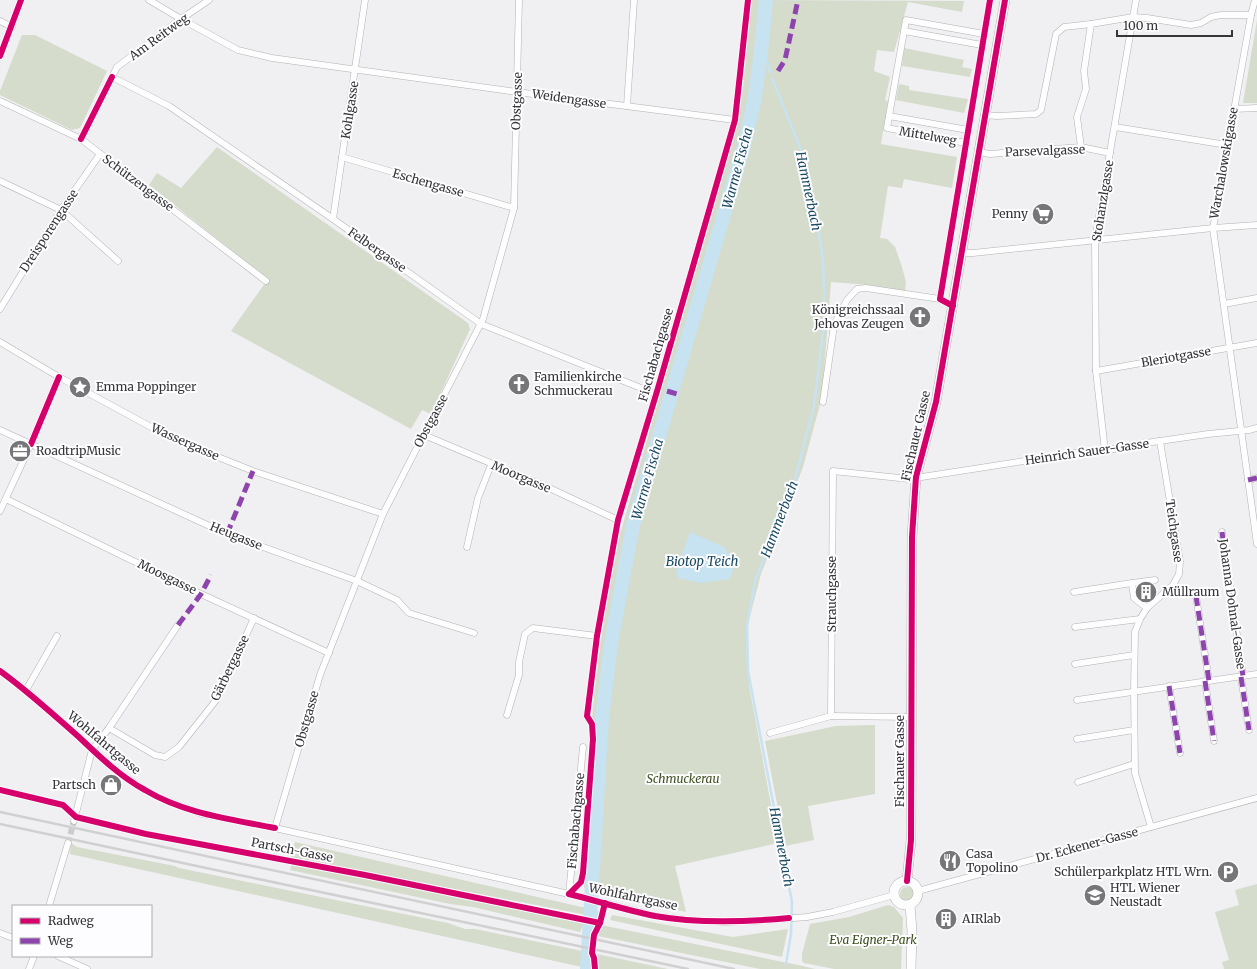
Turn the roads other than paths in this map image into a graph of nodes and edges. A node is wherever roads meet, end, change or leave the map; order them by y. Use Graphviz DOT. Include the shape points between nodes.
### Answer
graph roads {
  1 [pos="21,0"];
  2 [pos="149,0"];
  3 [pos="210,0"];
  4 [pos="365,0"];
  5 [pos="519,0"];
  6 [pos="634,0"];
  7 [pos="748,0"];
  8 [pos="990,0"];
  9 [pos="1005,0"];
  10 [pos="1136,0"];
  11 [pos="1255,0"];
  12 [pos="1251,15"];
  13 [pos="1133,17"];
  14 [pos="181,19"];
  15 [pos="0,21"];
  16 [pos="1091,24"];
  17 [pos="12,27"];
  18 [pos="904,31"];
  19 [pos="984,34"];
  20 [pos="982,45"];
  21 [pos="0,56"];
  22 [pos="356,70"];
  23 [pos="112,77"];
  24 [pos="517,92"];
  25 [pos="0,101"];
  26 [pos="627,106"];
  27 [pos="1257,108"];
  28 [pos="1234,110"];
  29 [pos="985,115"];
  30 [pos="889,116"];
  31 [pos="735,120"];
  32 [pos="1115,127"];
  33 [pos="968,130"];
  34 [pos="966,143"];
  35 [pos="1227,144"];
  36 [pos="1081,147"];
  37 [pos="979,152"];
  38 [pos="1110,153"];
  39 [pos="100,154"];
  40 [pos="342,157"];
  41 [pos="0,181"];
  42 [pos="514,208"];
  43 [pos="61,210"];
  44 [pos="333,219"];
  45 [pos="1257,225"];
  46 [pos="1213,228"];
  47 [pos="1095,240"];
  48 [pos="962,253"];
  49 [pos="118,261"];
  50 [pos="266,281"];
  51 [pos="1257,298"];
  52 [pos="940,299"];
  53 [pos="1224,304"];
  54 [pos="953,306"];
  55 [pos="0,308"];
  56 [pos="482,324"];
  57 [pos="0,342"];
  58 [pos="1257,343"];
  59 [pos="1230,348"];
  60 [pos="1096,371"];
  61 [pos="656,394"];
  62 [pos="823,402"];
  63 [pos="1257,428"];
  64 [pos="0,430"];
  65 [pos="1241,431"];
  66 [pos="424,435"];
  67 [pos="1160,441"];
  68 [pos="31,444"];
  69 [pos="1106,451"];
  70 [pos="491,465"];
  71 [pos="832,471"];
  72 [pos="916,477"];
  73 [pos="1257,478"];
  74 [pos="1248,480"];
  75 [pos="6,499"];
  76 [pos="0,511"];
  77 [pos="383,514"];
  78 [pos="618,520"];
  79 [pos="1222,532"];
  80 [pos="1257,544"];
  81 [pos="467,547"];
  82 [pos="1155,580"];
  83 [pos="357,581"];
  84 [pos="1132,583"];
  85 [pos="1074,592"];
  86 [pos="1196,596"];
  87 [pos="1147,608"];
  88 [pos="254,618"];
  89 [pos="1140,619"];
  90 [pos="178,625"];
  91 [pos="1075,627"];
  92 [pos="474,633"];
  93 [pos="57,636"];
  94 [pos="597,636"];
  95 [pos="329,653"];
  96 [pos="1134,655"];
  97 [pos="1075,664"];
  98 [pos="0,671"];
  99 [pos="1257,674"];
  100 [pos="1242,677"];
  101 [pos="1207,681"];
  102 [pos="1169,686"];
  103 [pos="26,690"];
  104 [pos="1134,691"];
  105 [pos="1077,700"];
  106 [pos="507,715"];
  107 [pos="587,716"];
  108 [pos="831,716"];
  109 [pos="911,717"];
  110 [pos="109,728"];
  111 [pos="1134,730"];
  112 [pos="1249,730"];
  113 [pos="770,733"];
  114 [pos="1077,739"];
  115 [pos="1214,741"];
  116 [pos="583,747"];
  117 [pos="92,750"];
  118 [pos="1180,753"];
  119 [pos="1134,764"];
  120 [pos="1078,782"];
  121 [pos="1257,798"];
  122 [pos="74,822"];
  123 [pos="1151,827"];
  124 [pos="275,828"];
  125 [pos="68,843"];
  126 [pos="907,881"];
  127 [pos="918,891"];
  128 [pos="569,894"];
  129 [pos="894,895"];
  130 [pos="49,905"];
  131 [pos="910,905"];
  132 [pos="0,933"];
  133 [pos="12,938"];
  134 [pos="34,957"];
  135 [pos="60,957"];
  136 [pos="29,969"];
  137 [pos="87,969"];
  138 [pos="911,969"];
  1 -- 17 [label="street"];
  2 -- 14 [label="street, Weidengasse"];
  3 -- 14 [label="street, Am Reitweg"];
  4 -- 22 [label="street, Kohlgasse"];
  5 -- 24 [label="street, Obstgasse"];
  6 -- 26 [label="street"];
  7 -- 31 [label="street, Fischabachgasse"];
  8 -- 19 [label="street"];
  9 -- 29 [label="main road, Fischauer Gasse"];
  10 -- 13 [label="street, Stohanzlgasse"];
  11 -- 12 [label="street, Warchalowskigasse"];
  12 -- 13 [label="street" via="1221,15 1191,25"];
  12 -- 28 [label="street, Warchalowskigasse"];
  13 -- 16 [label="street"];
  13 -- 32 [label="street, Stohanzlgasse"];
  14 -- 22 [label="street, Weidengasse" via="238,50 272,58"];
  14 -- 23 [label="street, Am Reitweg" via="117,67"];
  15 -- 17 [label="street"];
  16 -- 29 [label="street" via="1064,27 1056,34 1041,110 1036,114"];
  16 -- 36 [label="street" via="1084,71 1086,89 1077,117"];
  17 -- 21 [label="street"];
  18 -- 19 [label="street" via="906,20"];
  18 -- 20 [label="street"];
  18 -- 30 [label="street"];
  19 -- 20 [label="street"];
  20 -- 33 [label="street"];
  22 -- 24 [label="street, Weidengasse"];
  22 -- 40 [label="street, Kohlgasse"];
  23 -- 44 [label="street, Felbergasse" via="169,106"];
  24 -- 26 [label="street, Weidengasse"];
  24 -- 42 [label="street, Obstgasse"];
  25 -- 39 [label="street, Schützengasse" via="81,139"];
  26 -- 31 [label="street, Weidengasse"];
  27 -- 28 [label="street"];
  28 -- 35 [label="street, Warchalowskigasse"];
  29 -- 37 [label="main road, Fischauer Gasse"];
  30 -- 33 [label="street, Mittelweg"];
  30 -- 34 [label="street, Mittelweg" via="887,128"];
  31 -- 61 [label="street, Fischabachgasse"];
  32 -- 35 [label="street"];
  32 -- 38 [label="street, Stohanzlgasse"];
  33 -- 34 [label="street"];
  34 -- 52 [label="street"];
  35 -- 46 [label="street, Warchalowskigasse"];
  36 -- 37 [label="street, Parsevalgasse" via="990,154"];
  36 -- 38 [label="street, Parsevalgasse"];
  37 -- 48 [label="main road, Fischauer Gasse"];
  38 -- 47 [label="street, Stohanzlgasse"];
  39 -- 43 [label="street, Dreisporengasse"];
  39 -- 50 [label="street, Schützengasse"];
  40 -- 42 [label="street, Eschengasse"];
  40 -- 44 [label="street, Kohlgasse"];
  41 -- 43 [label="street"];
  42 -- 56 [label="street, Obstgasse"];
  43 -- 49 [label="street"];
  43 -- 55 [label="street, Dreisporengasse"];
  44 -- 56 [label="street, Felbergasse"];
  45 -- 46 [label="street"];
  46 -- 47 [label="street"];
  46 -- 53 [label="street, Warchalowskigasse"];
  47 -- 48 [label="street"];
  47 -- 60 [label="street, Stohanzlgasse"];
  48 -- 54 [label="main road, Fischauer Gasse"];
  51 -- 53 [label="street"];
  52 -- 54 [label="street"];
  52 -- 62 [label="street" via="866,288 857,289 834,325"];
  53 -- 59 [label="street, Warchalowskigasse"];
  54 -- 72 [label="main road, Fischauer Gasse" via="936,402"];
  56 -- 61 [label="street, Felbergasse"];
  56 -- 66 [label="street, Obstgasse"];
  57 -- 77 [label="street, Wassergasse" via="173,438 253,470"];
  58 -- 59 [label="street, Bleriotgasse"];
  59 -- 60 [label="street, Bleriotgasse"];
  59 -- 65 [label="street, Warchalowskigasse"];
  60 -- 69 [label="street, Stohanzlgasse"];
  61 -- 78 [label="street, Fischabachgasse"];
  63 -- 65 [label="street, Heinrich Sauer-Gasse"];
  64 -- 68 [label="street, Heugasse"];
  65 -- 67 [label="street, Heinrich Sauer-Gasse"];
  65 -- 74 [label="street, Warchalowskigasse"];
  66 -- 70 [label="street, Moorgasse"];
  66 -- 77 [label="street, Obstgasse"];
  67 -- 69 [label="street, Heinrich Sauer-Gasse"];
  67 -- 87 [label="street, Teichgasse" via="1180,562 1179,574 1172,585"];
  68 -- 75 [label="street"];
  68 -- 83 [label="street, Heugasse" via="227,534"];
  69 -- 72 [label="street, Heinrich Sauer-Gasse" via="1082,452"];
  70 -- 78 [label="street, Moorgasse" via="547,487"];
  70 -- 81 [label="street" via="478,498"];
  71 -- 72 [label="street, Heinrich Sauer-Gasse" via="908,479"];
  71 -- 108 [label="street, Strauchgasse"];
  72 -- 109 [label="main road, Fischauer Gasse" via="912,537"];
  73 -- 74 [label="street"];
  74 -- 80 [label="street, Warchalowskigasse"];
  75 -- 76 [label="street"];
  75 -- 88 [label="street, Moosgasse"];
  77 -- 83 [label="street, Obstgasse"];
  78 -- 94 [label="street, Fischabachgasse"];
  79 -- 100 [label="street, Johanna Dohnal-Gasse"];
  82 -- 84 [label="street"];
  83 -- 92 [label="street, Heugasse" via="396,600 409,613"];
  83 -- 95 [label="street, Obstgasse"];
  84 -- 85 [label="street"];
  84 -- 87 [label="street" via="1134,598"];
  86 -- 101 [label="street"];
  87 -- 89 [label="street, Teichgasse"];
  88 -- 95 [label="street, Moosgasse"];
  88 -- 110 [label="street, Gärbergasse" via="217,699 179,747 165,757 155,755"];
  89 -- 91 [label="street"];
  89 -- 96 [label="street, Teichgasse" via="1135,632"];
  90 -- 110 [label="street"];
  93 -- 103 [label="street"];
  94 -- 106 [label="street" via="533,628 525,634 519,676"];
  94 -- 107 [label="street, Fischabachgasse"];
  95 -- 124 [label="street, Obstgasse" via="320,675"];
  96 -- 97 [label="street"];
  96 -- 104 [label="street, Teichgasse"];
  98 -- 103 [label="street, Wohlfahrtgasse"];
  99 -- 100 [label="street, Johanna Dohnal-Gasse"];
  100 -- 101 [label="street, Johanna Dohnal-Gasse"];
  100 -- 112 [label="street, Johanna Dohnal-Gasse"];
  101 -- 102 [label="street, Johanna Dohnal-Gasse"];
  101 -- 115 [label="street"];
  102 -- 104 [label="street, Johanna Dohnal-Gasse"];
  102 -- 118 [label="street"];
  103 -- 117 [label="street, Wohlfahrtgasse"];
  104 -- 105 [label="street, Johanna Dohnal-Gasse"];
  104 -- 111 [label="street, Teichgasse"];
  108 -- 109 [label="street"];
  108 -- 113 [label="street"];
  109 -- 126 [label="main road, Fischauer Gasse" via="911,840"];
  110 -- 117 [label="street"];
  111 -- 114 [label="street"];
  111 -- 119 [label="street, Teichgasse"];
  116 -- 128 [label="street, Fischabachgasse"];
  117 -- 122 [label="street"];
  117 -- 124 [label="street, Wohlfahrtgasse" via="119,773 160,798 202,814"];
  119 -- 120 [label="street"];
  119 -- 123 [label="street, Teichgasse"];
  121 -- 123 [label="street, Dr. Eckener-Gasse"];
  123 -- 127 [label="street, Dr. Eckener-Gasse"];
  124 -- 128 [label="street, Wohlfahrtgasse"];
  125 -- 130 [label="street"];
  126 -- 127 [label="main road" via="914,884"];
  126 -- 129 [label="main road" via="898,885"];
  127 -- 131 [label="main road"];
  128 -- 129 [label="street, Wohlfahrtgasse" via="655,916 724,922 798,918 833,912"];
  129 -- 131 [label="main road" via="898,902"];
  131 -- 138 [label="main road"];
  132 -- 133 [label="street"];
  134 -- 136 [label="street"];
  135 -- 137 [label="street"];
}
